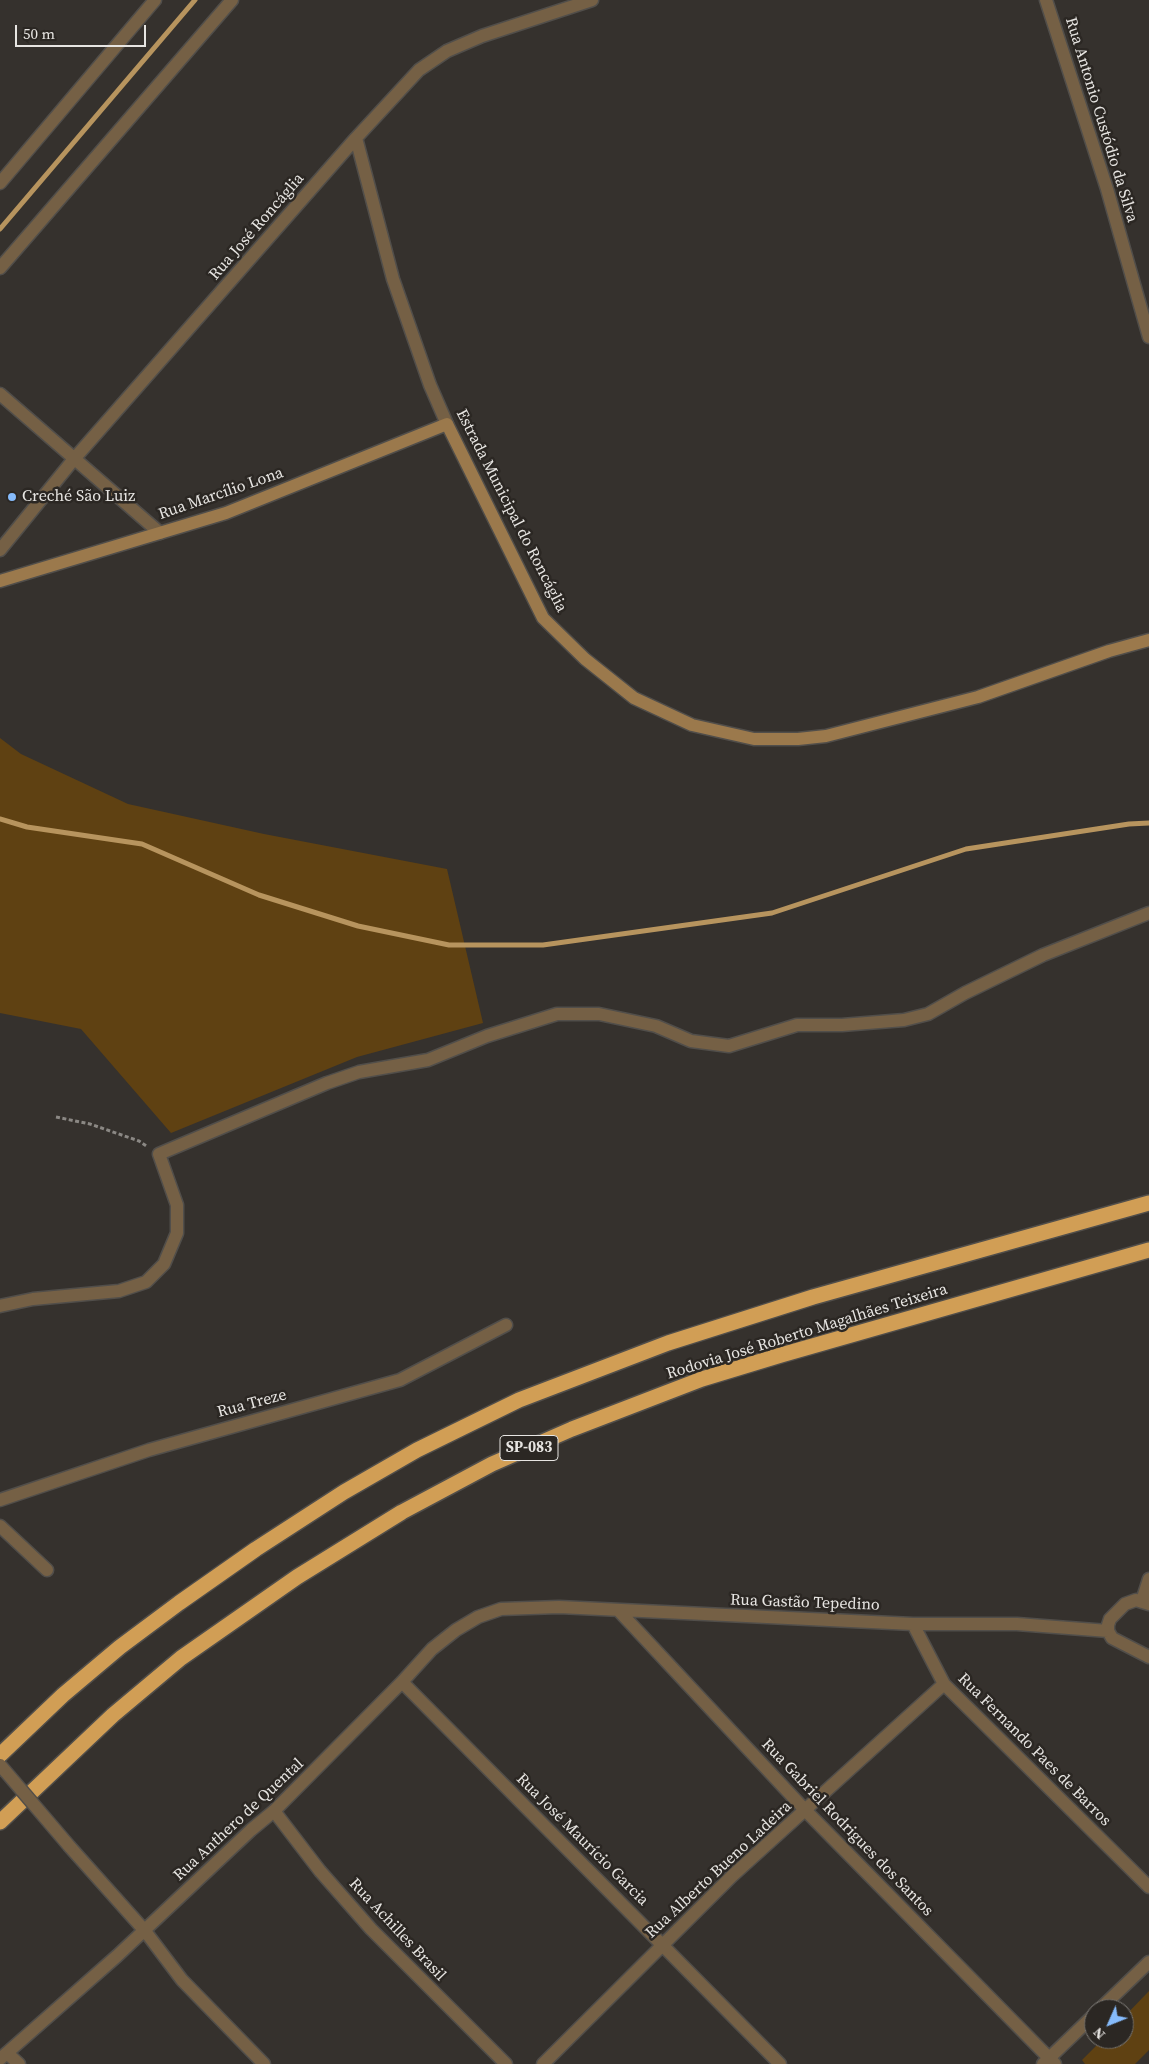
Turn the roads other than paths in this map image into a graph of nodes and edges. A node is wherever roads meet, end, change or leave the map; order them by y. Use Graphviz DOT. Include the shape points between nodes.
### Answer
graph roads {
  1 [pos="155,0"];
  2 [pos="232,0"];
  3 [pos="592,0"];
  4 [pos="1046,0"];
  5 [pos="356,138"];
  6 [pos="0,183"];
  7 [pos="0,268"];
  8 [pos="1149,337"];
  9 [pos="0,394"];
  10 [pos="447,424"];
  11 [pos="74,459"];
  12 [pos="160,533"];
  13 [pos="0,550"];
  14 [pos="0,581"];
  15 [pos="1149,640"];
  16 [pos="1149,913"];
  17 [pos="1149,1203"];
  18 [pos="1149,1250"];
  19 [pos="0,1306"];
  20 [pos="506,1325"];
  21 [pos="0,1500"];
  22 [pos="0,1526"];
  23 [pos="48,1570"];
  24 [pos="1149,1579"];
  25 [pos="1145,1603"];
  26 [pos="501,1609"];
  27 [pos="619,1611"];
  28 [pos="913,1624"];
  29 [pos="1108,1631"];
  30 [pos="1149,1657"];
  31 [pos="402,1682"];
  32 [pos="944,1684"];
  33 [pos="0,1755"];
  34 [pos="0,1764"];
  35 [pos="274,1811"];
  36 [pos="806,1811"];
  37 [pos="0,1822"];
  38 [pos="1149,1887"];
  39 [pos="144,1931"];
  40 [pos="662,1945"];
  41 [pos="1149,1962"];
  42 [pos="1110,1999"];
  43 [pos="1084,2025"];
  44 [pos="4,2056"];
  45 [pos="1049,2062"];
  46 [pos="18,2064"];
  47 [pos="264,2064"];
  48 [pos="506,2064"];
  49 [pos="543,2064"];
  50 [pos="780,2064"];
  1 -- 6 [label="street"];
  2 -- 7 [label="street"];
  3 -- 5 [label="street, Rua José Roncáglia" via="482,36 447,51 419,70"];
  4 -- 8 [label="street, Rua Antonio Custódio da Silva" via="1107,189"];
  5 -- 10 [label="street, Estrada Municipal do Roncáglia" via="393,279"];
  5 -- 11 [label="street, Rua José Roncáglia"];
  9 -- 11 [label="street"];
  10 -- 12 [label="street, Rua Marcílio Lona" via="226,514"];
  10 -- 15 [label="street, Estrada Municipal do Roncáglia" via="544,618 585,659 634,698 692,725 754,739 826,736 978,697"];
  11 -- 12 [label="street"];
  11 -- 13 [label="street, Rua José Roncáglia"];
  12 -- 14 [label="street, Rua Marcílio Lona"];
  16 -- 19 [label="street" via="1043,955 928,1014 877,1023 797,1025 729,1046 691,1041 656,1026 599,1014 557,1014 487,1036 428,1060 359,1072 326,1083 159,1154 177,1205 177,1233 164,1264 146,1282 119,1291 33,1299"];
  17 -- 33 [label="highway, Rodovia José Roberto Magalhães Teixeira / SP-083" via="813,1297 668,1343 510,1404 417,1450 256,1549 120,1647"];
  18 -- 37 [label="highway, Rodovia José Roberto Magalhães Teixeira / SP-083" via="710,1377 572,1429 492,1464 394,1517 297,1577 188,1653 113,1715"];
  20 -- 21 [label="street, Rua Treze" via="400,1380 149,1450"];
  22 -- 23 [label="street"];
  24 -- 25 [label="street"];
  25 -- 29 [label="street" via="1130,1601 1124,1604 1110,1620"];
  26 -- 27 [label="street, Rua Gastão Tepedino" via="559,1607"];
  26 -- 31 [label="street, Rua Anthero de Quental" via="456,1630 432,1649"];
  27 -- 28 [label="street, Rua Gastão Tepedino"];
  27 -- 36 [label="street, Rua Gabriel Rodrigues dos Santos"];
  28 -- 29 [label="street, Rua Gastão Tepedino" via="1017,1624"];
  28 -- 32 [label="street, Rua Fernando Paes de Barros"];
  29 -- 30 [label="street" via="1112,1638"];
  31 -- 35 [label="street, Rua Anthero de Quental"];
  31 -- 40 [label="street, Rua José Maurício Garcia"];
  32 -- 36 [label="street, Rua Alberto Bueno Ladeira"];
  32 -- 38 [label="street, Rua Fernando Paes de Barros"];
  34 -- 39 [label="street, bridge"];
  35 -- 39 [label="street, Rua Anthero de Quental"];
  35 -- 48 [label="street, Rua Achilles Brasil" via="370,1929"];
  36 -- 40 [label="street, Rua Alberto Bueno Ladeira" via="732,1876"];
  36 -- 45 [label="street, Rua Gabriel Rodrigues dos Santos"];
  39 -- 44 [label="street, Rua Anthero de Quental"];
  39 -- 47 [label="street" via="182,1980"];
  40 -- 49 [label="street, Rua Alberto Bueno Ladeira"];
  40 -- 50 [label="street, Rua José Maurício Garcia"];
  41 -- 42 [label="street"];
  43 -- 45 [label="street"];
  44 -- 46 [label="street"];
}
